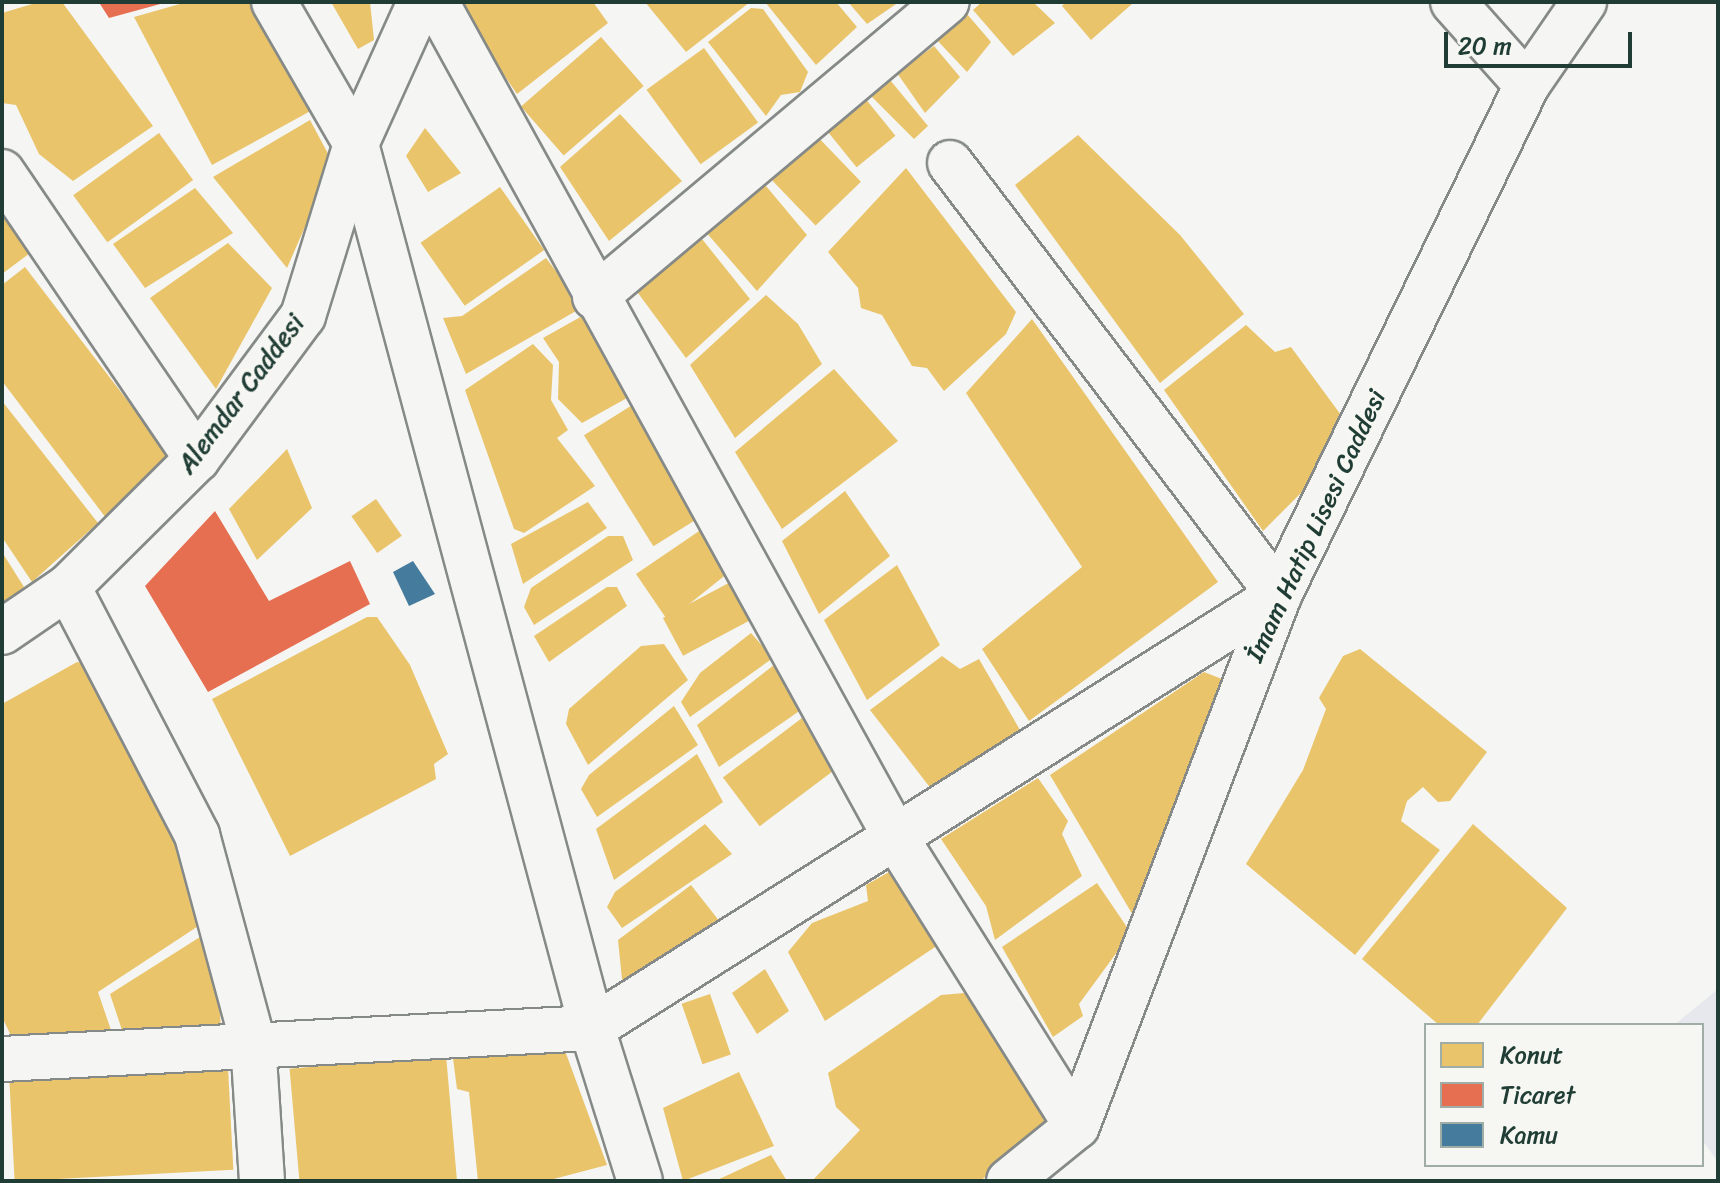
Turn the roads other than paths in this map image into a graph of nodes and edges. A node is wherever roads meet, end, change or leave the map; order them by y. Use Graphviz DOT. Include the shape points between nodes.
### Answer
graph roads {
  1 [pos="274,2"];
  2 [pos="420,2"];
  3 [pos="436,2"];
  4 [pos="947,2"];
  5 [pos="1453,2"];
  6 [pos="1584,2"];
  7 [pos="1527,85"];
  8 [pos="356,144"];
  9 [pos="950,163"];
  10 [pos="2,172"];
  11 [pos="595,297"];
  12 [pos="197,459"];
  13 [pos="68,587"];
  14 [pos="1279,595"];
  15 [pos="2,632"];
  16 [pos="896,838"];
  17 [pos="592,1028"];
  18 [pos="253,1042"];
  19 [pos="2,1059"];
  20 [pos="1077,1126"];
  21 [pos="262,1181"];
  22 [pos="640,1181"];
  23 [pos="1009,1181"];
  1 -- 8 [label="street"];
  2 -- 8 [label="street, Alemdar Caddesi"];
  3 -- 11 [label="street"];
  4 -- 11 [label="street"];
  5 -- 7 [label="street"];
  6 -- 7 [label="street, İmam Hatip Lisesi Caddesi"];
  7 -- 14 [label="street, İmam Hatip Lisesi Caddesi"];
  8 -- 12 [label="street, Alemdar Caddesi" via="303,316"];
  8 -- 17 [label="street"];
  9 -- 14 [label="street"];
  10 -- 12 [label="street"];
  11 -- 16 [label="street"];
  12 -- 13 [label="street, Alemdar Caddesi"];
  13 -- 15 [label="street, Alemdar Caddesi"];
  13 -- 18 [label="street" via="197,835"];
  14 -- 16 [label="street"];
  14 -- 20 [label="street, İmam Hatip Lisesi Caddesi"];
  16 -- 17 [label="street"];
  16 -- 20 [label="street"];
  17 -- 18 [label="street"];
  17 -- 22 [label="street"];
  18 -- 19 [label="street"];
  18 -- 21 [label="street"];
  20 -- 23 [label="street"];
}
